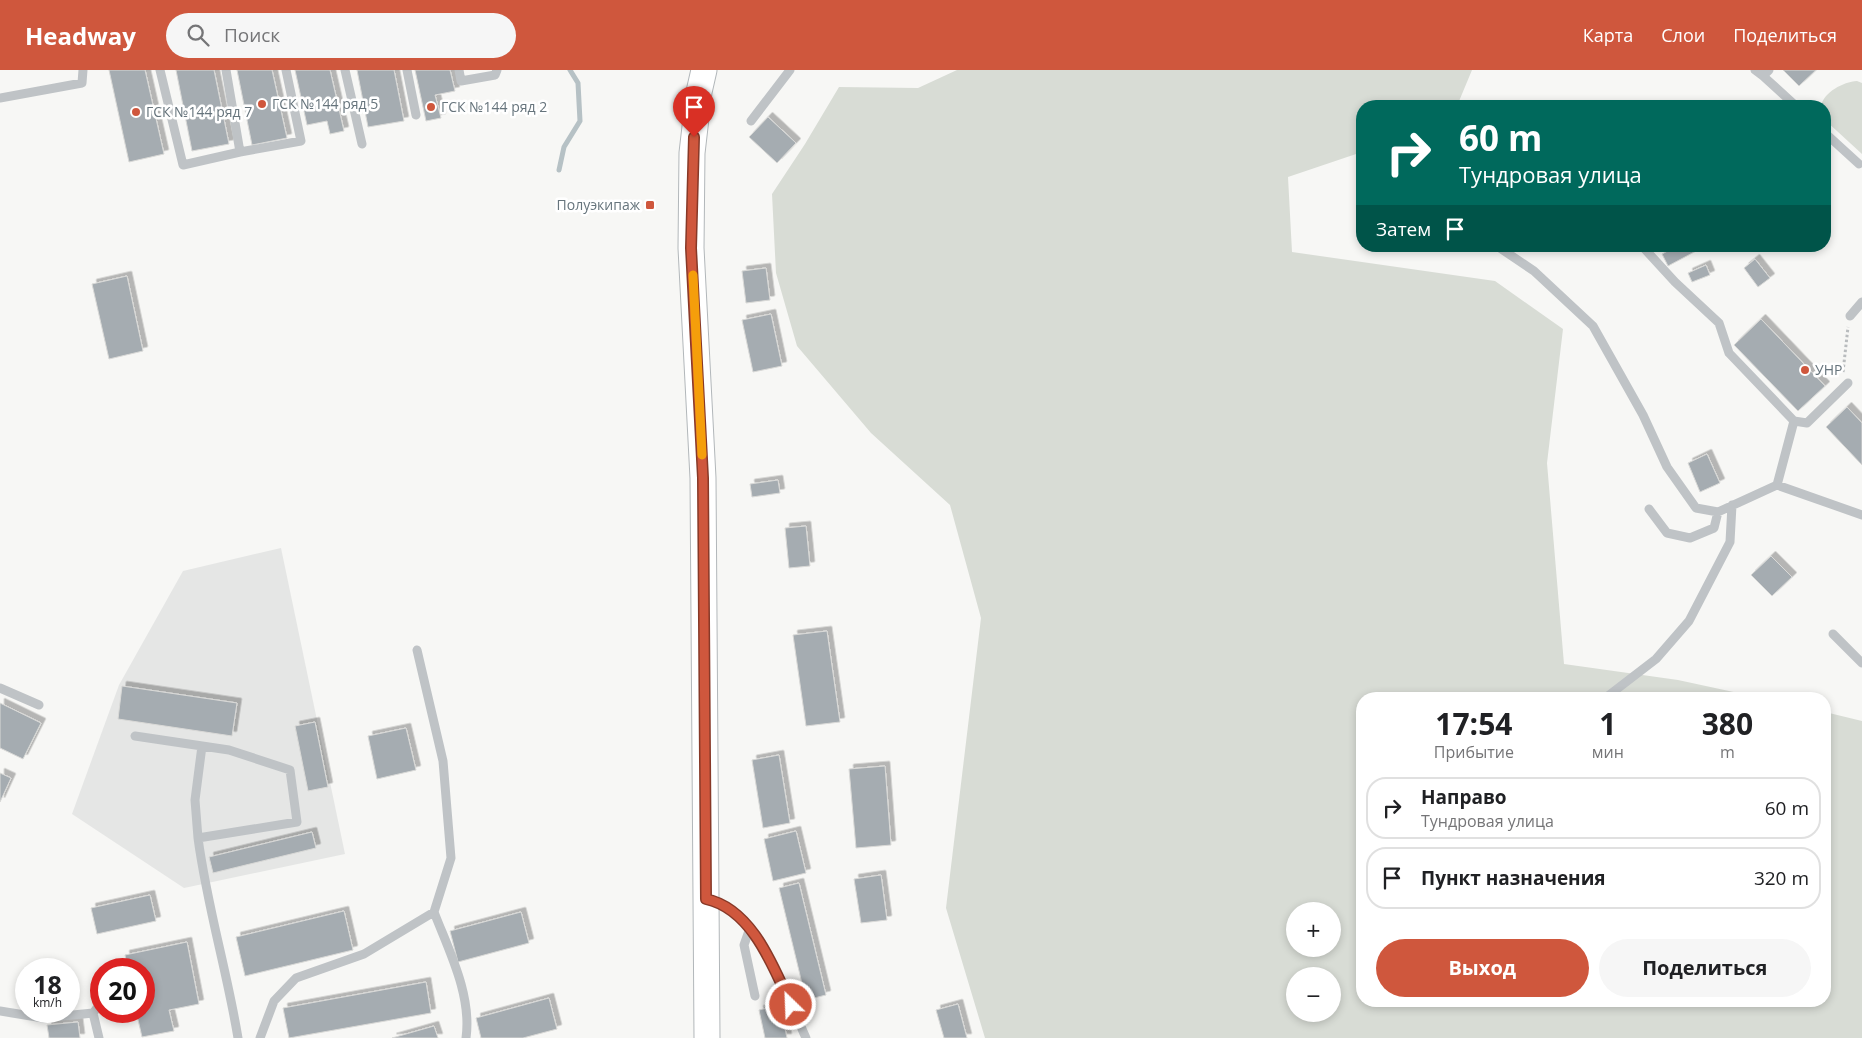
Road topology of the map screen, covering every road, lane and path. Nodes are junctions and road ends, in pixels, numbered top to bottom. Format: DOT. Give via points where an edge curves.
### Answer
graph roads {
  1 [pos="83,70"];
  2 [pos="160,70"];
  3 [pos="226,70"];
  4 [pos="286,70"];
  5 [pos="345,70"];
  6 [pos="407,70"];
  7 [pos="459,70"];
  8 [pos="497,70"];
  9 [pos="704,70"];
  10 [pos="790,70"];
  11 [pos="1755,70"];
  12 [pos="1766,73"];
  13 [pos="0,98"];
  14 [pos="1791,100"];
  15 [pos="416,115"];
  16 [pos="751,121"];
  17 [pos="1831,138"];
  18 [pos="362,144"];
  19 [pos="240,152"];
  20 [pos="1859,164"];
  21 [pos="1506,252"];
  22 [pos="1648,252"];
  23 [pos="1862,302"];
  24 [pos="1850,316"];
  25 [pos="1845,381"];
  26 [pos="1794,421"];
  27 [pos="1777,486"];
  28 [pos="1732,505"];
  29 [pos="1649,509"];
  30 [pos="1718,512"];
  31 [pos="1862,515"];
  32 [pos="1833,634"];
  33 [pos="417,650"];
  34 [pos="1862,663"];
  35 [pos="0,688"];
  36 [pos="1613,692"];
  37 [pos="39,705"];
  38 [pos="135,736"];
  39 [pos="202,746"];
  40 [pos="198,838"];
  41 [pos="706,899"];
  42 [pos="434,912"];
  43 [pos="750,928"];
  44 [pos="755,996"];
  45 [pos="0,1011"];
  46 [pos="90,1013"];
  47 [pos="95,1023"];
  48 [pos="99,1038"];
  49 [pos="238,1038"];
  50 [pos="260,1038"];
  51 [pos="466,1038"];
  52 [pos="707,1038"];
  53 [pos="806,1038"];
  1 -- 13 [label="lane" via="82,83"];
  2 -- 19 [label="lane" via="183,165"];
  3 -- 19 [label="lane"];
  4 -- 19 [label="lane" via="301,141"];
  5 -- 18 [label="lane"];
  6 -- 15 [label="lane"];
  7 -- 8 [label="lane" via="461,81 495,76"];
  9 -- 41 [label="main road" via="692,153 691,248 703,478"];
  10 -- 16 [label="lane"];
  11 -- 12 [label="lane"];
  12 -- 14 [label="lane"];
  17 -- 20 [label="lane"];
  21 -- 30 [label="lane" via="1534,271 1593,326 1643,415 1667,467 1696,508"];
  22 -- 26 [label="lane" via="1718,323 1730,353"];
  23 -- 24 [label="lane"];
  24 -- 25 [label="path"];
  25 -- 26 [label="lane" via="1807,423"];
  26 -- 27 [label="lane"];
  27 -- 28 [label="lane"];
  27 -- 31 [label="lane"];
  28 -- 30 [label="lane"];
  28 -- 36 [label="lane" via="1730,542 1689,621 1656,659"];
  29 -- 30 [label="lane" via="1667,533 1690,538 1714,528"];
  32 -- 34 [label="lane"];
  33 -- 42 [label="lane" via="443,761 451,858"];
  35 -- 37 [label="lane"];
  38 -- 39 [label="lane"];
  39 -- 40 [label="lane" via="194,800"];
  39 -- 40 [label="lane" via="229,750 290,770 297,822"];
  40 -- 49 [label="lane" via="204,885 228,976"];
  41 -- 43 [label="lane" via="720,902"];
  41 -- 52 [label="main road"];
  42 -- 50 [label="lane" via="364,954 296,978 274,1001"];
  42 -- 51 [label="lane" via="458,971 468,1021"];
  43 -- 44 [label="lane" via="744,945"];
  43 -- 53 [label="lane" via="776,972"];
  45 -- 46 [label="lane" via="43,1018"];
  47 -- 48 [label="lane"];
}
